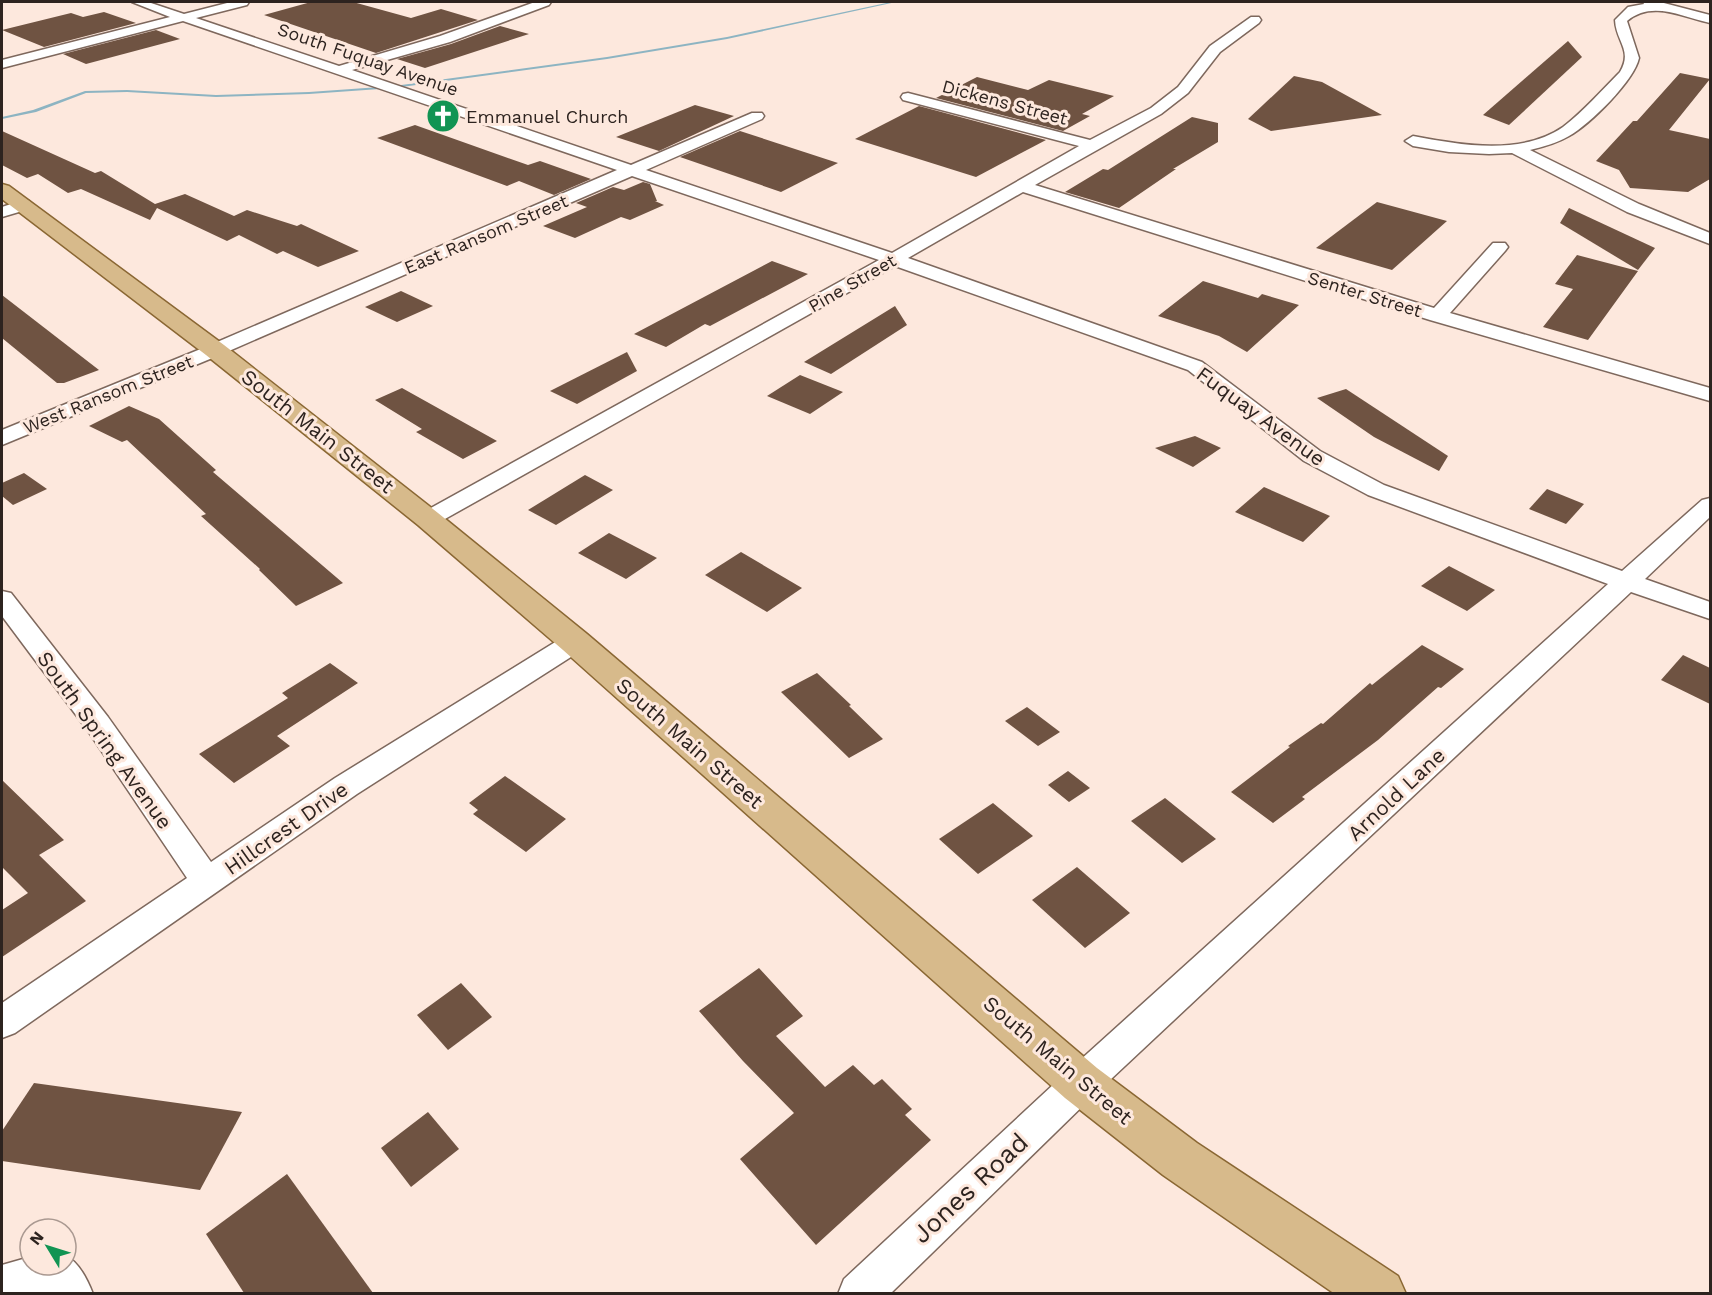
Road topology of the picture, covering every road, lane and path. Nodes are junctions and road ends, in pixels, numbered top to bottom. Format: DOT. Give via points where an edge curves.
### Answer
graph roads {
  1 [pos="138,2"];
  2 [pos="243,2"];
  3 [pos="545,2"];
  4 [pos="1654,3"];
  5 [pos="184,17"];
  6 [pos="1710,19"];
  7 [pos="1255,20"];
  8 [pos="2,64"];
  9 [pos="339,70"];
  10 [pos="908,97"];
  11 [pos="757,117"];
  12 [pos="1413,141"];
  13 [pos="1092,145"];
  14 [pos="1513,148"];
  15 [pos="634,170"];
  16 [pos="1022,186"];
  17 [pos="2,190"];
  18 [pos="12,209"];
  19 [pos="1710,223"];
  20 [pos="1692,233"];
  21 [pos="1710,239"];
  22 [pos="1499,247"];
  23 [pos="892,259"];
  24 [pos="1437,316"];
  25 [pos="215,350"];
  26 [pos="1710,395"];
  27 [pos="2,438"];
  28 [pos="1710,505"];
  29 [pos="428,519"];
  30 [pos="1627,580"];
  31 [pos="2,599"];
  32 [pos="1710,611"];
  33 [pos="574,642"];
  34 [pos="207,882"];
  35 [pos="2,1022"];
  36 [pos="1081,1083"];
  37 [pos="2,1289"];
  38 [pos="72,1293"];
  39 [pos="859,1293"];
  40 [pos="1380,1293"];
  1 -- 5 [label="street, South Fuquay Avenue"];
  2 -- 5 [label="street"];
  3 -- 9 [label="street" via="445,39"];
  4 -- 6 [label="street"];
  4 -- 14 [label="street" via="1632,10 1621,20 1621,30 1634,52 1626,74 1563,134"];
  5 -- 8 [label="street"];
  5 -- 9 [label="street, South Fuquay Avenue"];
  7 -- 13 [label="street, Pine Street" via="1215,49 1183,90 1156,111"];
  9 -- 15 [label="street, South Fuquay Avenue"];
  10 -- 13 [label="street, Dickens Street"];
  11 -- 15 [label="street, East Ransom Street"];
  12 -- 14 [label="street" via="1475,151"];
  13 -- 16 [label="street, Pine Street"];
  14 -- 20 [label="street" via="1623,204"];
  15 -- 23 [label="street, South Fuquay Avenue"];
  15 -- 25 [label="street, East Ransom Street"];
  16 -- 23 [label="street, Pine Street"];
  16 -- 24 [label="street, Senter Street"];
  17 -- 18 [label="main road, South Main Street"];
  18 -- 25 [label="main road, South Main Street"];
  19 -- 20 [label="street"];
  20 -- 21 [label="street"];
  22 -- 24 [label="street"];
  23 -- 29 [label="street, Pine Street"];
  23 -- 30 [label="street, Fuquay Avenue" via="1195,366 1312,456 1376,490"];
  24 -- 26 [label="street, Senter Street"];
  25 -- 27 [label="street, West Ransom Street"];
  25 -- 29 [label="main road, South Main Street"];
  28 -- 30 [label="street, Arnold Lane"];
  29 -- 33 [label="main road, South Main Street"];
  30 -- 32 [label="street, Fuquay Avenue"];
  30 -- 36 [label="street, Arnold Lane"];
  31 -- 34 [label="street, South Spring Avenue" via="98,724"];
  33 -- 34 [label="street, Hillcrest Drive" via="346,786"];
  33 -- 36 [label="main road, South Main Street"];
  34 -- 35 [label="street, Hillcrest Drive"];
  36 -- 39 [label="street, Jones Road"];
  36 -- 40 [label="main road, South Main Street" via="1180,1159"];
  37 -- 38 [label="street" via="16,1280 56,1273"];
}
